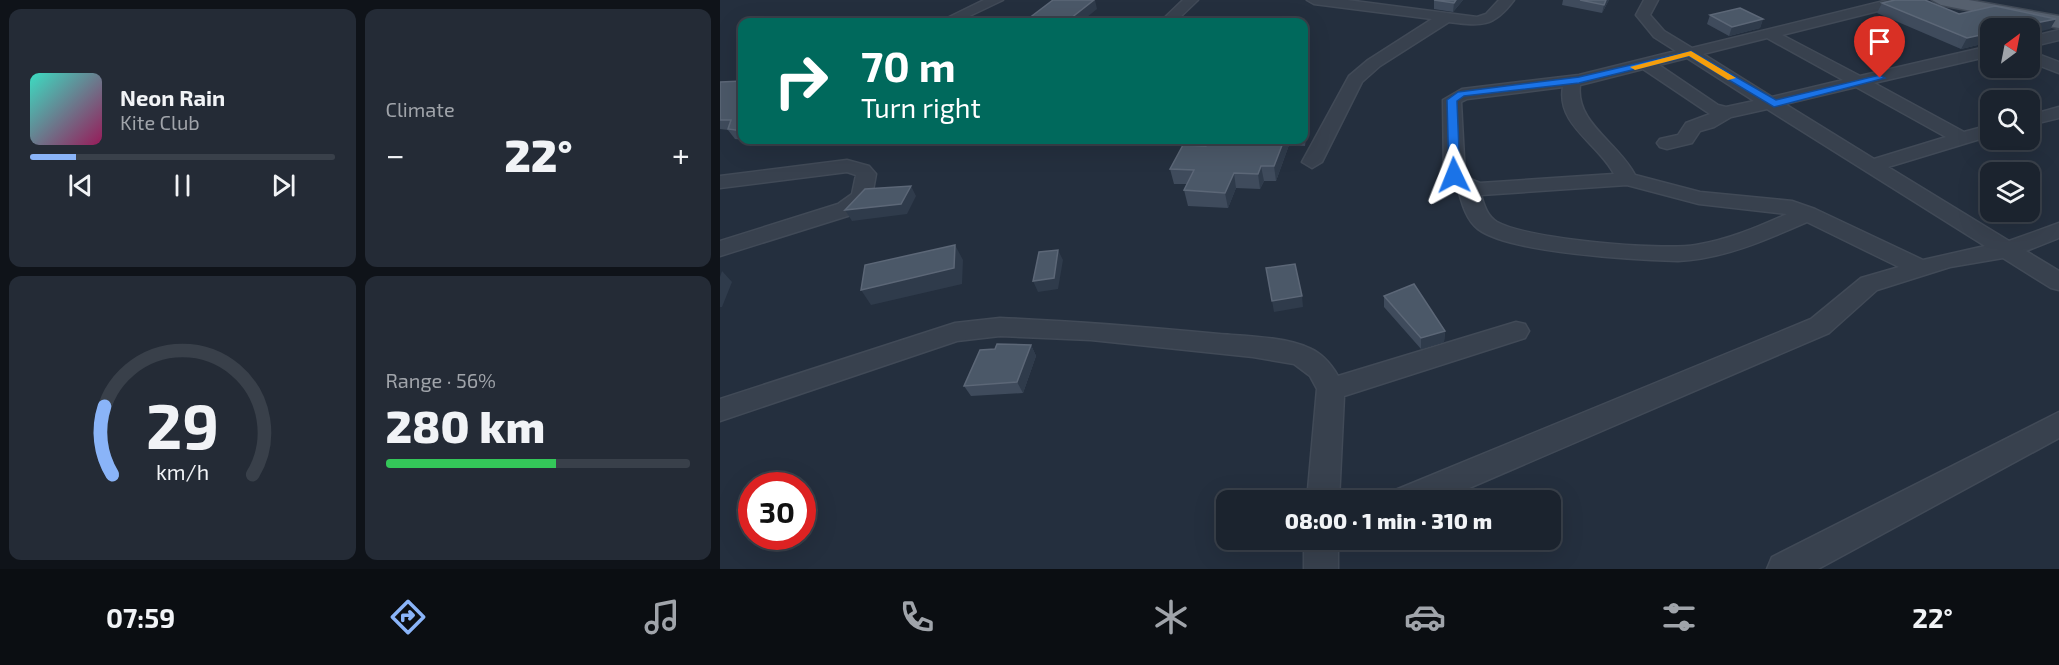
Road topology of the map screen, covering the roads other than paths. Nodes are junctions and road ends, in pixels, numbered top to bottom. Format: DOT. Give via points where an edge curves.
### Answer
graph roads {
  1 [pos="960,0"];
  2 [pos="1191,0"];
  3 [pos="1314,0"];
  4 [pos="1507,0"];
  5 [pos="1651,0"];
  6 [pos="1905,0"];
  7 [pos="1941,0"];
  8 [pos="2011,0"];
  9 [pos="993,2"];
  10 [pos="2059,9"];
  11 [pos="1446,17"];
  12 [pos="955,18"];
  13 [pos="1171,18"];
  14 [pos="2059,22"];
  15 [pos="1770,34"];
  16 [pos="2059,35"];
  17 [pos="2040,40"];
  18 [pos="1691,53"];
  19 [pos="1980,53"];
  20 [pos="2040,60"];
  21 [pos="1646,64"];
  22 [pos="2059,68"];
  23 [pos="1572,81"];
  24 [pos="1857,83"];
  25 [pos="1774,104"];
  26 [pos="2059,112"];
  27 [pos="1725,113"];
  28 [pos="2040,117"];
  29 [pos="1980,132"];
  30 [pos="1960,137"];
  31 [pos="1667,143"];
  32 [pos="1312,162"];
  33 [pos="1874,165"];
  34 [pos="1627,179"];
  35 [pos="720,182"];
  36 [pos="1468,186"];
  37 [pos="1807,214"];
  38 [pos="2059,230"];
  39 [pos="720,249"];
  40 [pos="2006,250"];
  41 [pos="1921,268"];
  42 [pos="2059,282"];
  43 [pos="1516,331"];
  44 [pos="1331,389"];
  45 [pos="720,410"];
  46 [pos="2059,424"];
  47 [pos="1324,490"];
  48 [pos="1430,490"];
  49 [pos="1321,550"];
  50 [pos="1321,569"];
  51 [pos="1784,569"];
  1 -- 9 [label="street"];
  2 -- 13 [label="street"];
  3 -- 11 [label="street"];
  4 -- 11 [label="street" via="1483,21"];
  5 -- 18 [label="street" via="1643,12 1653,29"];
  6 -- 15 [label="street"];
  7 -- 14 [label="main road"];
  8 -- 10 [label="main road"];
  9 -- 12 [label="street"];
  11 -- 32 [label="street" via="1354,80"];
  15 -- 18 [label="street"];
  15 -- 24 [label="street"];
  16 -- 17 [label="street"];
  18 -- 21 [label="street"];
  18 -- 25 [label="street"];
  19 -- 24 [label="street"];
  20 -- 22 [label="street"];
  21 -- 23 [label="street"];
  21 -- 27 [label="street" via="1712,109"];
  23 -- 34 [label="street" via="1571,110 1610,152"];
  23 -- 36 [label="street" via="1462,94 1452,100 1454,175"];
  24 -- 25 [label="street"];
  24 -- 30 [label="street"];
  25 -- 27 [label="street"];
  25 -- 33 [label="street"];
  26 -- 28 [label="street"];
  27 -- 31 [label="street" via="1693,127 1685,139"];
  29 -- 30 [label="street"];
  30 -- 33 [label="street"];
  33 -- 40 [label="street"];
  34 -- 36 [label="street" via="1490,189"];
  34 -- 37 [label="street" via="1699,198 1784,206"];
  35 -- 39 [label="street" via="847,166 866,174 862,196 846,209"];
  36 -- 37 [label="street" via="1476,213 1489,227 1523,237 1642,255 1692,253 1736,244"];
  37 -- 41 [label="street"];
  38 -- 40 [label="street"];
  40 -- 41 [label="street"];
  40 -- 42 [label="street"];
  41 -- 48 [label="street" via="1869,284 1820,326"];
  43 -- 44 [label="street"];
  44 -- 45 [label="street" via="1320,369 1301,355 1091,331 1000,327 955,332"];
  44 -- 47 [label="street"];
  46 -- 51 [label="street"];
  49 -- 50 [label="street"];
}
